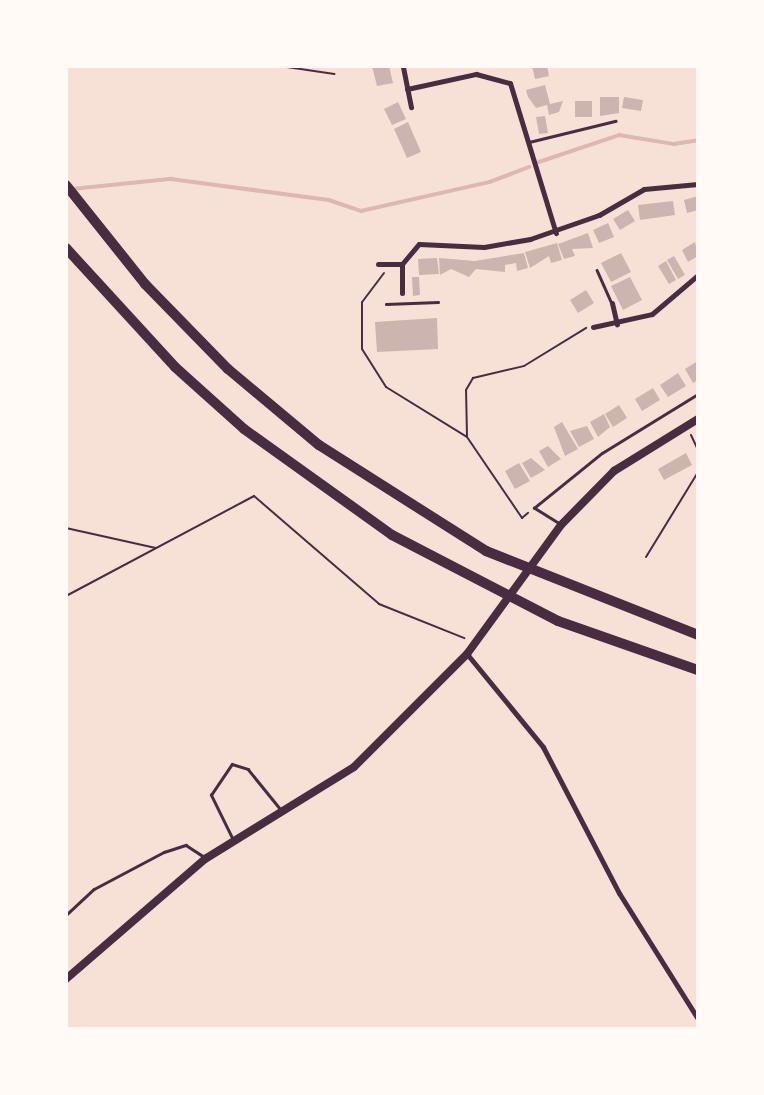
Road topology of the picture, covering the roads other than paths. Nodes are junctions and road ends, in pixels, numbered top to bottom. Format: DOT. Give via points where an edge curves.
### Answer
graph roads {
  1 [pos="403,67"];
  2 [pos="407,89"];
  3 [pos="411,107"];
  4 [pos="615,121"];
  5 [pos="529,142"];
  6 [pos="698,184"];
  7 [pos="66,185"];
  8 [pos="556,233"];
  9 [pos="66,248"];
  10 [pos="378,264"];
  11 [pos="402,264"];
  12 [pos="597,270"];
  13 [pos="698,275"];
  14 [pos="402,293"];
  15 [pos="438,302"];
  16 [pos="403,303"];
  17 [pos="611,303"];
  18 [pos="386,304"];
  19 [pos="617,324"];
  20 [pos="593,327"];
  21 [pos="698,394"];
  22 [pos="698,419"];
  23 [pos="561,525"];
  24 [pos="698,635"];
  25 [pos="467,654"];
  26 [pos="698,670"];
  27 [pos="282,811"];
  28 [pos="233,840"];
  29 [pos="205,859"];
  30 [pos="66,915"];
  31 [pos="66,979"];
  32 [pos="698,1019"];
  1 -- 2 [label="street"];
  2 -- 3 [label="street"];
  2 -- 5 [label="street" via="495,74 513,87"];
  4 -- 5 [label="lane"];
  5 -- 8 [label="street"];
  6 -- 8 [label="street" via="644,188"];
  7 -- 24 [label="highway" via="145,284 228,369 319,445 486,551"];
  8 -- 11 [label="street" via="484,247 419,244"];
  9 -- 26 [label="highway" via="175,367 225,412 392,535 558,621"];
  10 -- 11 [label="street"];
  11 -- 14 [label="street"];
  12 -- 17 [label="lane"];
  13 -- 19 [label="street" via="652,314"];
  14 -- 16 [label="lane"];
  15 -- 16 [label="lane"];
  16 -- 18 [label="lane"];
  17 -- 19 [label="street"];
  19 -- 20 [label="street"];
  21 -- 23 [label="lane" via="602,453 534,508"];
  22 -- 23 [label="main road" via="614,471"];
  23 -- 25 [label="main road"];
  25 -- 27 [label="main road" via="354,767"];
  25 -- 32 [label="street" via="543,747 619,893"];
  27 -- 28 [label="main road"];
  27 -- 28 [label="lane" via="248,769 232,764 211,795"];
  28 -- 29 [label="main road"];
  29 -- 30 [label="lane" via="186,845 164,852 94,888"];
  29 -- 31 [label="main road"];
}
